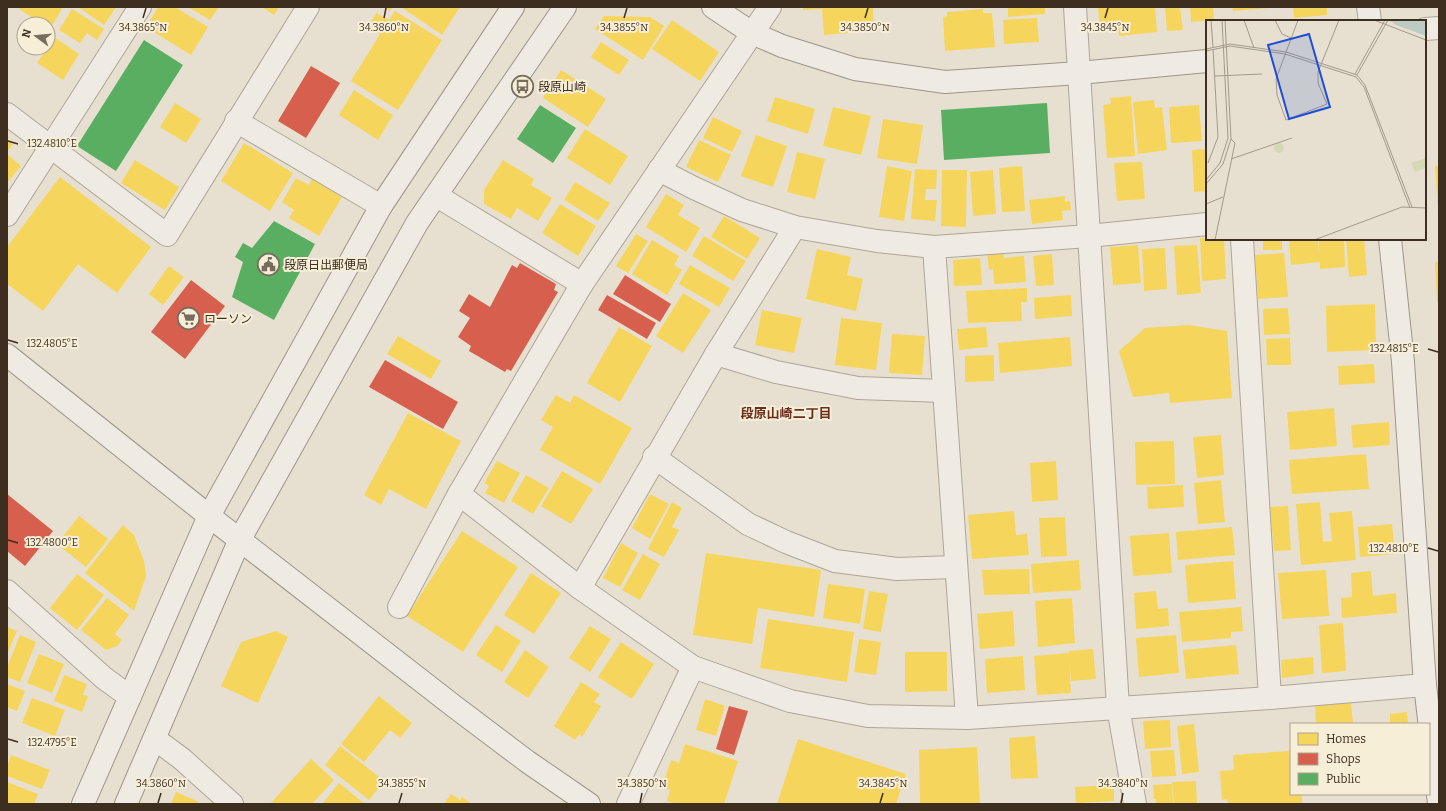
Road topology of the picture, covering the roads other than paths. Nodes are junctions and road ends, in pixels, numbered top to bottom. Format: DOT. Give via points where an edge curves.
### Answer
graph roads {
  1 [pos="140,7"];
  2 [pos="308,7"];
  3 [pos="513,7"];
  4 [pos="564,7"];
  5 [pos="713,7"];
  6 [pos="770,7"];
  7 [pos="1075,7"];
  8 [pos="1368,7"];
  9 [pos="1370,20"];
  10 [pos="1439,28"];
  11 [pos="1426,29"];
  12 [pos="752,33"];
  13 [pos="1206,61"];
  14 [pos="1079,73"];
  15 [pos="7,114"];
  16 [pos="236,121"];
  17 [pos="52,148"];
  18 [pos="659,170"];
  19 [pos="437,196"];
  20 [pos="381,206"];
  21 [pos="7,215"];
  22 [pos="1206,224"];
  23 [pos="795,227"];
  24 [pos="1089,236"];
  25 [pos="1242,240"];
  26 [pos="1390,240"];
  27 [pos="934,247"];
  28 [pos="582,284"];
  29 [pos="716,354"];
  30 [pos="7,355"];
  31 [pos="944,391"];
  32 [pos="654,457"];
  33 [pos="459,494"];
  34 [pos="208,516"];
  35 [pos="240,539"];
  36 [pos="955,568"];
  37 [pos="580,588"];
  38 [pos="7,591"];
  39 [pos="399,607"];
  40 [pos="693,667"];
  41 [pos="1425,685"];
  42 [pos="130,697"];
  43 [pos="1270,698"];
  44 [pos="1118,708"];
  45 [pos="967,718"];
  46 [pos="1429,723"];
  47 [pos="1430,728"];
  48 [pos="155,740"];
  49 [pos="84,804"];
  50 [pos="126,804"];
  51 [pos="232,804"];
  52 [pos="589,804"];
  53 [pos="628,804"];
  54 [pos="1135,804"];
  55 [pos="1439,804"];
  1 -- 17 [label="street"];
  2 -- 16 [label="street"];
  3 -- 20 [label="street"];
  4 -- 19 [label="street"];
  5 -- 12 [label="street"];
  6 -- 12 [label="street"];
  7 -- 14 [label="street"];
  8 -- 9 [label="street"];
  10 -- 11 [label="street"];
  12 -- 14 [label="street" via="782,46 855,69 944,82"];
  12 -- 18 [label="street"];
  13 -- 14 [label="street"];
  14 -- 24 [label="street"];
  15 -- 17 [label="street"];
  16 -- 17 [label="street" via="167,235"];
  16 -- 20 [label="street"];
  17 -- 21 [label="street"];
  18 -- 23 [label="street" via="742,210"];
  18 -- 28 [label="street"];
  19 -- 28 [label="street"];
  19 -- 35 [label="street" via="417,222"];
  20 -- 34 [label="street"];
  22 -- 24 [label="street"];
  23 -- 27 [label="street" via="877,241"];
  23 -- 29 [label="street"];
  24 -- 27 [label="street"];
  24 -- 44 [label="street"];
  25 -- 43 [label="street"];
  26 -- 41 [label="street" via="1403,362"];
  27 -- 31 [label="street"];
  28 -- 33 [label="street"];
  29 -- 31 [label="street" via="776,372 858,388"];
  29 -- 32 [label="street"];
  30 -- 34 [label="street"];
  31 -- 36 [label="street"];
  32 -- 36 [label="street" via="748,524 835,561 897,569"];
  32 -- 37 [label="street"];
  33 -- 37 [label="street"];
  33 -- 39 [label="street"];
  34 -- 35 [label="street"];
  34 -- 42 [label="street"];
  35 -- 48 [label="street"];
  35 -- 52 [label="street" via="455,707"];
  36 -- 45 [label="street"];
  37 -- 40 [label="street"];
  38 -- 42 [label="street" via="104,678"];
  40 -- 45 [label="street" via="790,701 868,716"];
  40 -- 53 [label="street"];
  41 -- 43 [label="street"];
  41 -- 46 [label="street"];
  42 -- 49 [label="street"];
  43 -- 44 [label="street"];
  44 -- 45 [label="street"];
  44 -- 54 [label="street"];
  47 -- 55 [label="street"];
  48 -- 50 [label="street"];
  48 -- 51 [label="street" via="182,759"];
}
